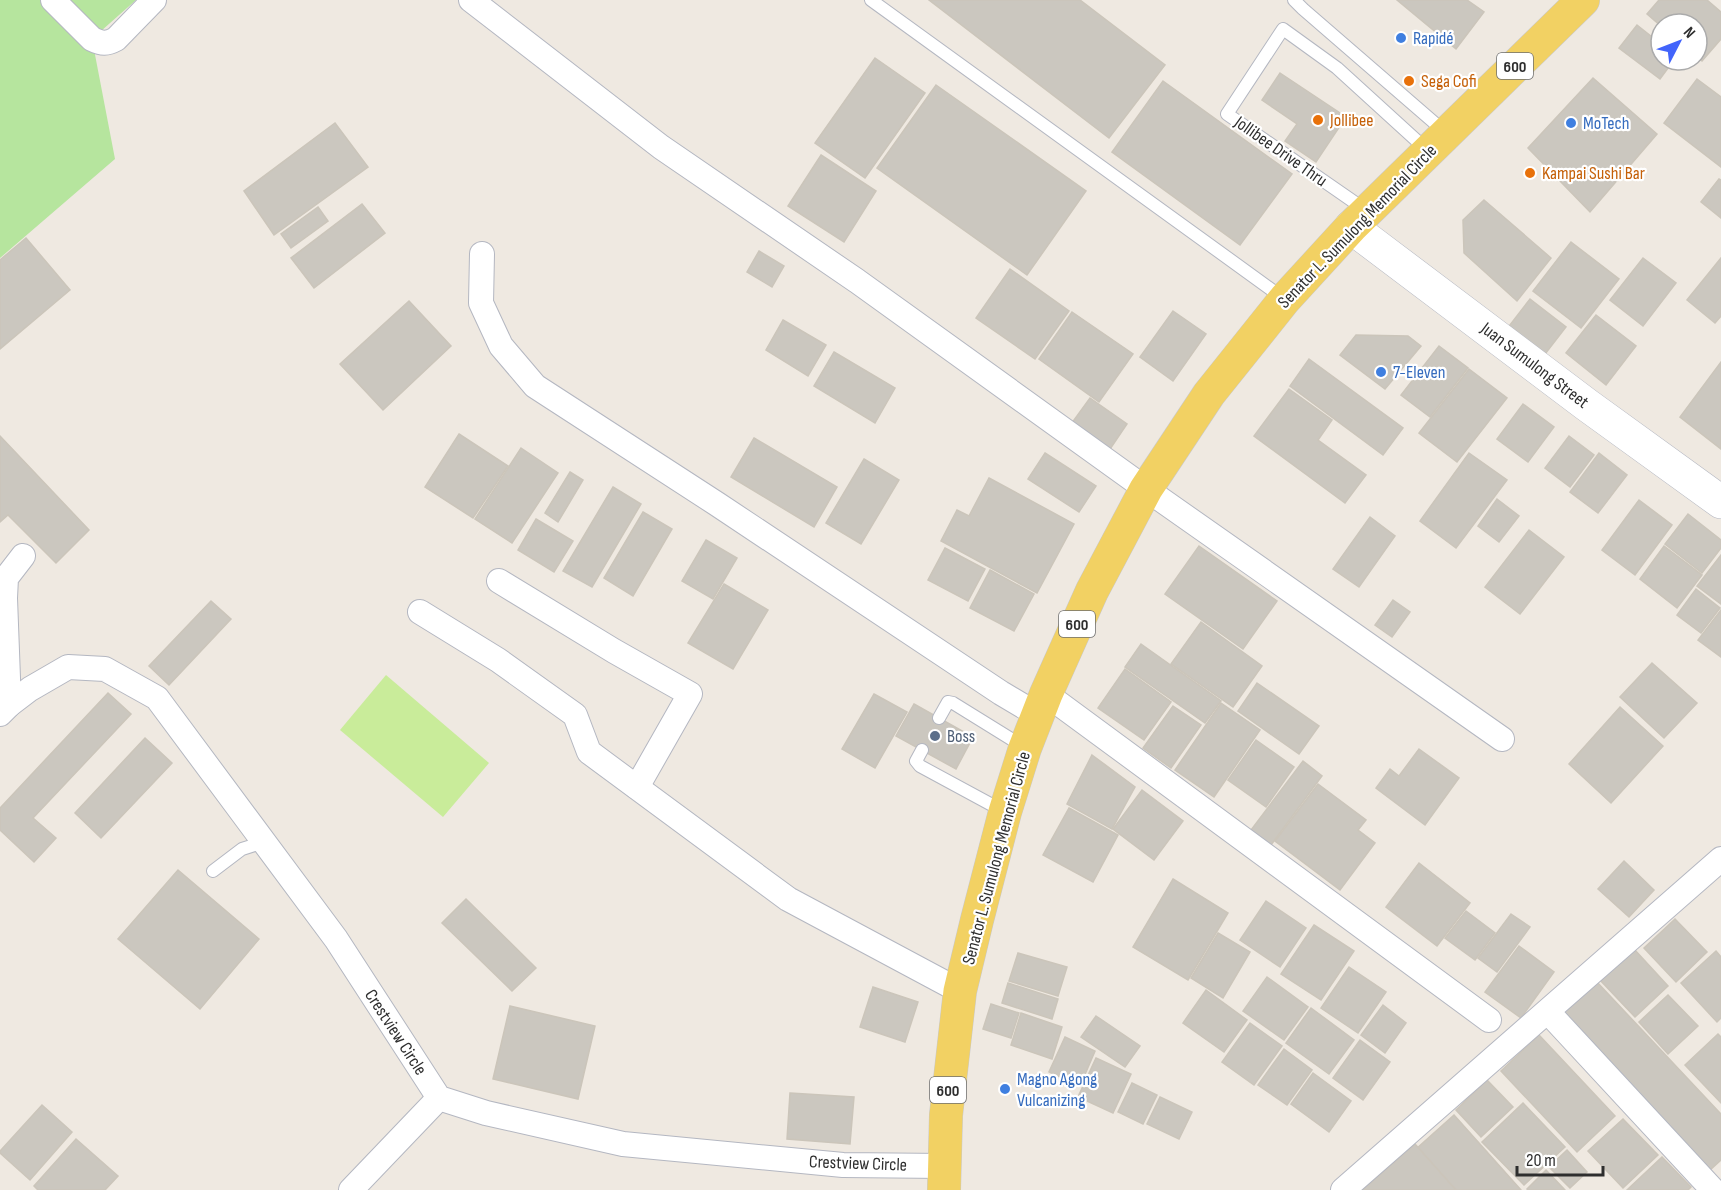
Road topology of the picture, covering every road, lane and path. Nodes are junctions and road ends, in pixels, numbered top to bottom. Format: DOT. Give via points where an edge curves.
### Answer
graph roads {
  1 [pos="53,0"];
  2 [pos="154,0"];
  3 [pos="471,0"];
  4 [pos="871,0"];
  5 [pos="1294,0"];
  6 [pos="1583,0"];
  7 [pos="1437,142"];
  8 [pos="1359,219"];
  9 [pos="482,254"];
  10 [pos="1285,299"];
  11 [pos="1146,489"];
  12 [pos="1721,502"];
  13 [pos="23,556"];
  14 [pos="499,581"];
  15 [pos="420,612"];
  16 [pos="1042,705"];
  17 [pos="4,709"];
  18 [pos="939,718"];
  19 [pos="1502,739"];
  20 [pos="1025,748"];
  21 [pos="922,750"];
  22 [pos="637,787"];
  23 [pos="1005,812"];
  24 [pos="264,842"];
  25 [pos="1721,860"];
  26 [pos="213,871"];
  27 [pos="960,991"];
  28 [pos="1548,1012"];
  29 [pos="1489,1020"];
  30 [pos="439,1098"];
  31 [pos="944,1178"];
  32 [pos="351,1190"];
  33 [pos="1343,1190"];
  34 [pos="1713,1190"];
  1 -- 2 [label="street" via="100,43 116,39"];
  3 -- 11 [label="street" via="661,147"];
  4 -- 10 [label="lane"];
  5 -- 7 [label="lane"];
  6 -- 7 [label="main road, Senator L. Sumulong Memorial Circle / 600"];
  7 -- 8 [label="main road, Senator L. Sumulong Memorial Circle / 600"];
  7 -- 8 [label="lane, Jollibee Drive Thru" via="1283,29 1227,114"];
  8 -- 10 [label="main road, Senator L. Sumulong Memorial Circle / 600"];
  8 -- 12 [label="street, Juan Sumulong Street" via="1587,405"];
  9 -- 16 [label="street" via="481,303 501,346 535,386 1001,693"];
  10 -- 11 [label="main road, Senator L. Sumulong Memorial Circle / 600" via="1209,394"];
  11 -- 16 [label="main road, Senator L. Sumulong Memorial Circle / 600" via="1092,591"];
  11 -- 19 [label="street"];
  13 -- 17 [label="street" via="6,578"];
  14 -- 22 [label="street" via="690,694"];
  15 -- 22 [label="street" via="498,660 575,715 589,752"];
  16 -- 20 [label="main road, Senator L. Sumulong Memorial Circle / 600"];
  16 -- 29 [label="street"];
  17 -- 24 [label="street, Crestview Circle" via="68,667 105,669 157,698"];
  18 -- 20 [label="lane" via="948,702 953,703"];
  20 -- 23 [label="main road, Senator L. Sumulong Memorial Circle / 600"];
  21 -- 23 [label="lane" via="916,762 920,766"];
  22 -- 27 [label="street" via="788,899"];
  23 -- 27 [label="main road, Senator L. Sumulong Memorial Circle / 600"];
  24 -- 26 [label="lane" via="242,849"];
  24 -- 30 [label="street, Crestview Circle" via="336,939"];
  25 -- 28 [label="street"];
  27 -- 31 [label="main road, Senator L. Sumulong Memorial Circle / 600" via="946,1115"];
  28 -- 33 [label="street"];
  28 -- 34 [label="street"];
  30 -- 31 [label="street, Crestview Circle" via="486,1113 623,1144"];
  30 -- 32 [label="street"];
}
